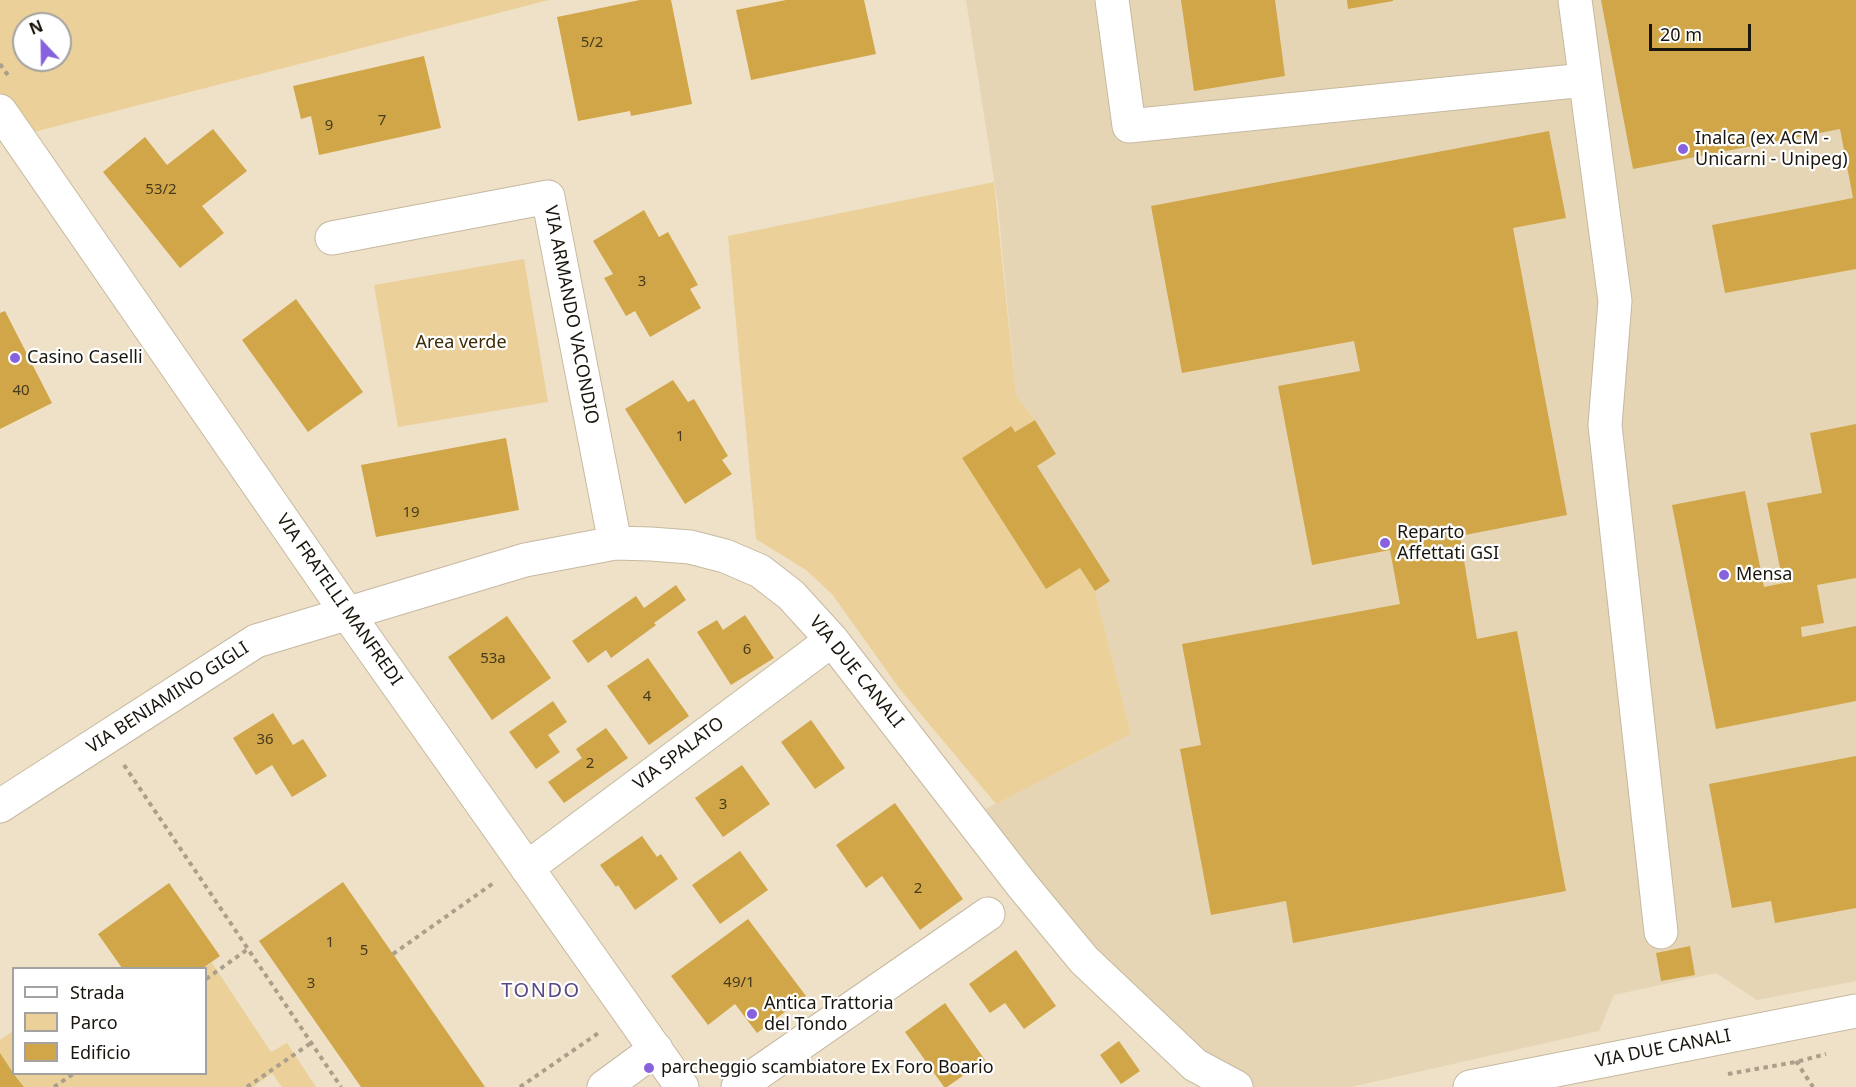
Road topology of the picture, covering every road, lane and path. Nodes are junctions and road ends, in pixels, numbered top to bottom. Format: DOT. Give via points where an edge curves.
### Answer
graph roads {
  1 [pos="1112,0"];
  2 [pos="1575,0"];
  3 [pos="1585,81"];
  4 [pos="6,131"];
  5 [pos="332,238"];
  6 [pos="615,543"];
  7 [pos="347,613"];
  8 [pos="832,640"];
  9 [pos="105,737"];
  10 [pos="0,806"];
  11 [pos="527,868"];
  12 [pos="495,882"];
  13 [pos="988,914"];
  14 [pos="1661,932"];
  15 [pos="248,949"];
  16 [pos="393,954"];
  17 [pos="207,978"];
  18 [pos="1856,1011"];
  19 [pos="600,1032"];
  20 [pos="311,1043"];
  21 [pos="656,1049"];
  22 [pos="72,1075"];
  23 [pos="1808,1079"];
  24 [pos="54,1087"];
  25 [pos="248,1087"];
  26 [pos="341,1087"];
  27 [pos="520,1087"];
  28 [pos="604,1087"];
  29 [pos="682,1087"];
  30 [pos="738,1087"];
  31 [pos="1236,1087"];
  32 [pos="1470,1087"];
  33 [pos="1813,1087"];
  1 -- 3 [label="street" via="1129,126"];
  2 -- 3 [label="street"];
  3 -- 14 [label="street" via="1616,301 1605,425"];
  4 -- 7 [label="street, VIA FRATELLI MANFREDI"];
  5 -- 6 [label="street, VIA ARMANDO VACONDIO" via="548,197"];
  6 -- 7 [label="street, VIA DUE CANALI" via="525,560"];
  6 -- 8 [label="street, VIA DUE CANALI" via="690,547 760,571 791,595"];
  7 -- 9 [label="street, VIA BENIAMINO GIGLI" via="256,641"];
  7 -- 11 [label="street, VIA FRATELLI MANFREDI"];
  8 -- 11 [label="street, VIA SPALATO"];
  8 -- 31 [label="street, VIA DUE CANALI" via="1084,960 1196,1065"];
  9 -- 10 [label="street, VIA BENIAMINO GIGLI"];
  9 -- 15 [label="path"];
  11 -- 21 [label="street, VIA FRATELLI MANFREDI"];
  12 -- 16 [label="path"];
  13 -- 30 [label="street"];
  15 -- 17 [label="path"];
  15 -- 20 [label="path"];
  18 -- 32 [label="street, VIA DUE CANALI"];
  19 -- 27 [label="path"];
  20 -- 25 [label="path"];
  20 -- 26 [label="path"];
  21 -- 28 [label="street"];
  21 -- 29 [label="street, VIA FRATELLI MANFREDI"];
  22 -- 24 [label="path"];
  23 -- 33 [label="path"];
}
